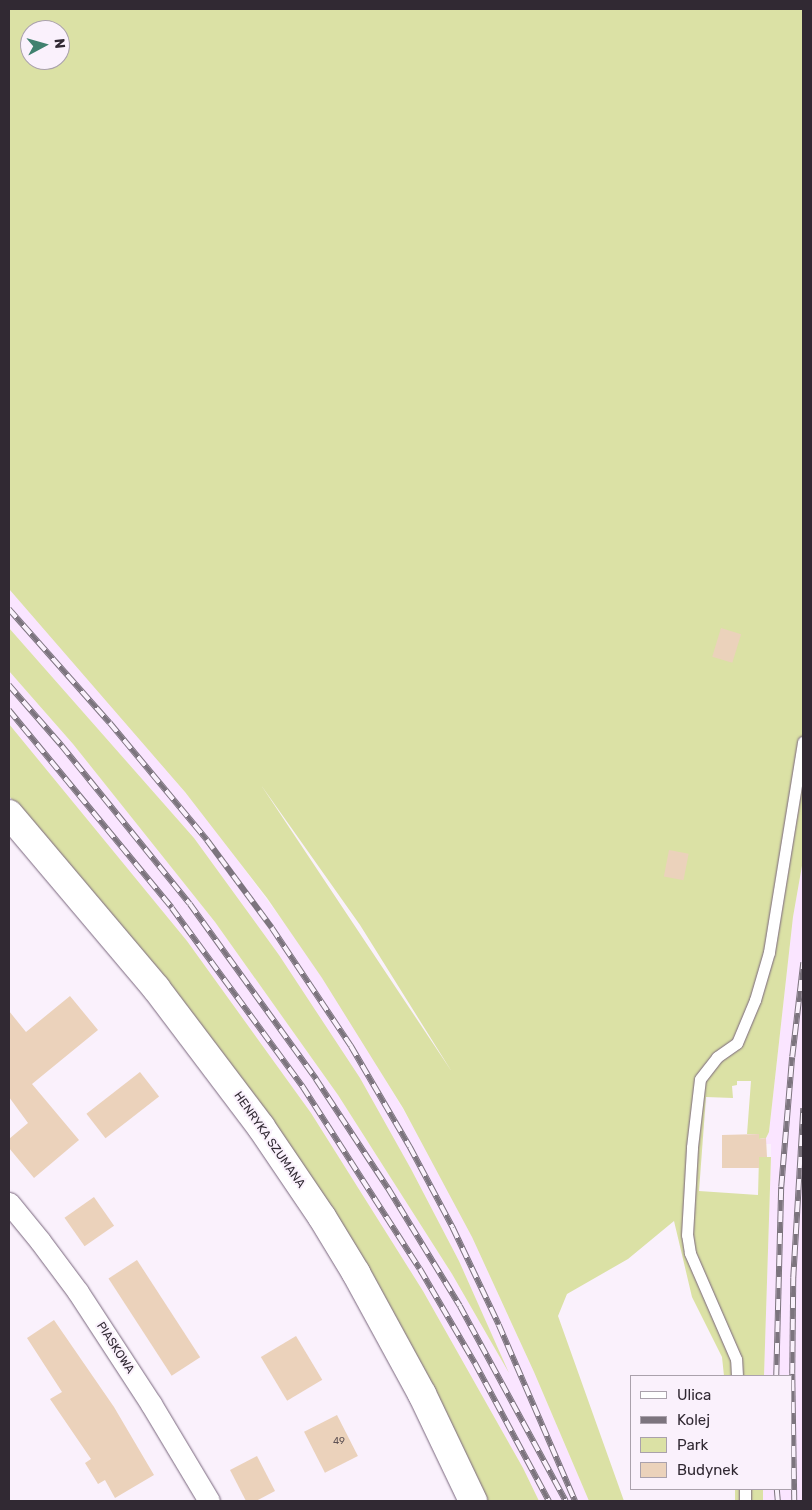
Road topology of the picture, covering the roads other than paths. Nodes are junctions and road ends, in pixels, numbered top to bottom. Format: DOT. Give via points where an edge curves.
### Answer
graph roads {
  1 [pos="803,742"];
  2 [pos="9,814"];
  3 [pos="9,1203"];
  4 [pos="737,1375"];
  5 [pos="209,1501"];
  6 [pos="474,1501"];
  1 -- 4 [label="lane" via="769,952 755,1000 737,1043 717,1057 700,1079 692,1147 687,1235 690,1253 736,1359"];
  2 -- 6 [label="street, HENRYKA SZUMANA" via="156,988 272,1143 322,1216 381,1317"];
  3 -- 5 [label="street, PIASKOWA" via="78,1292"];
}
